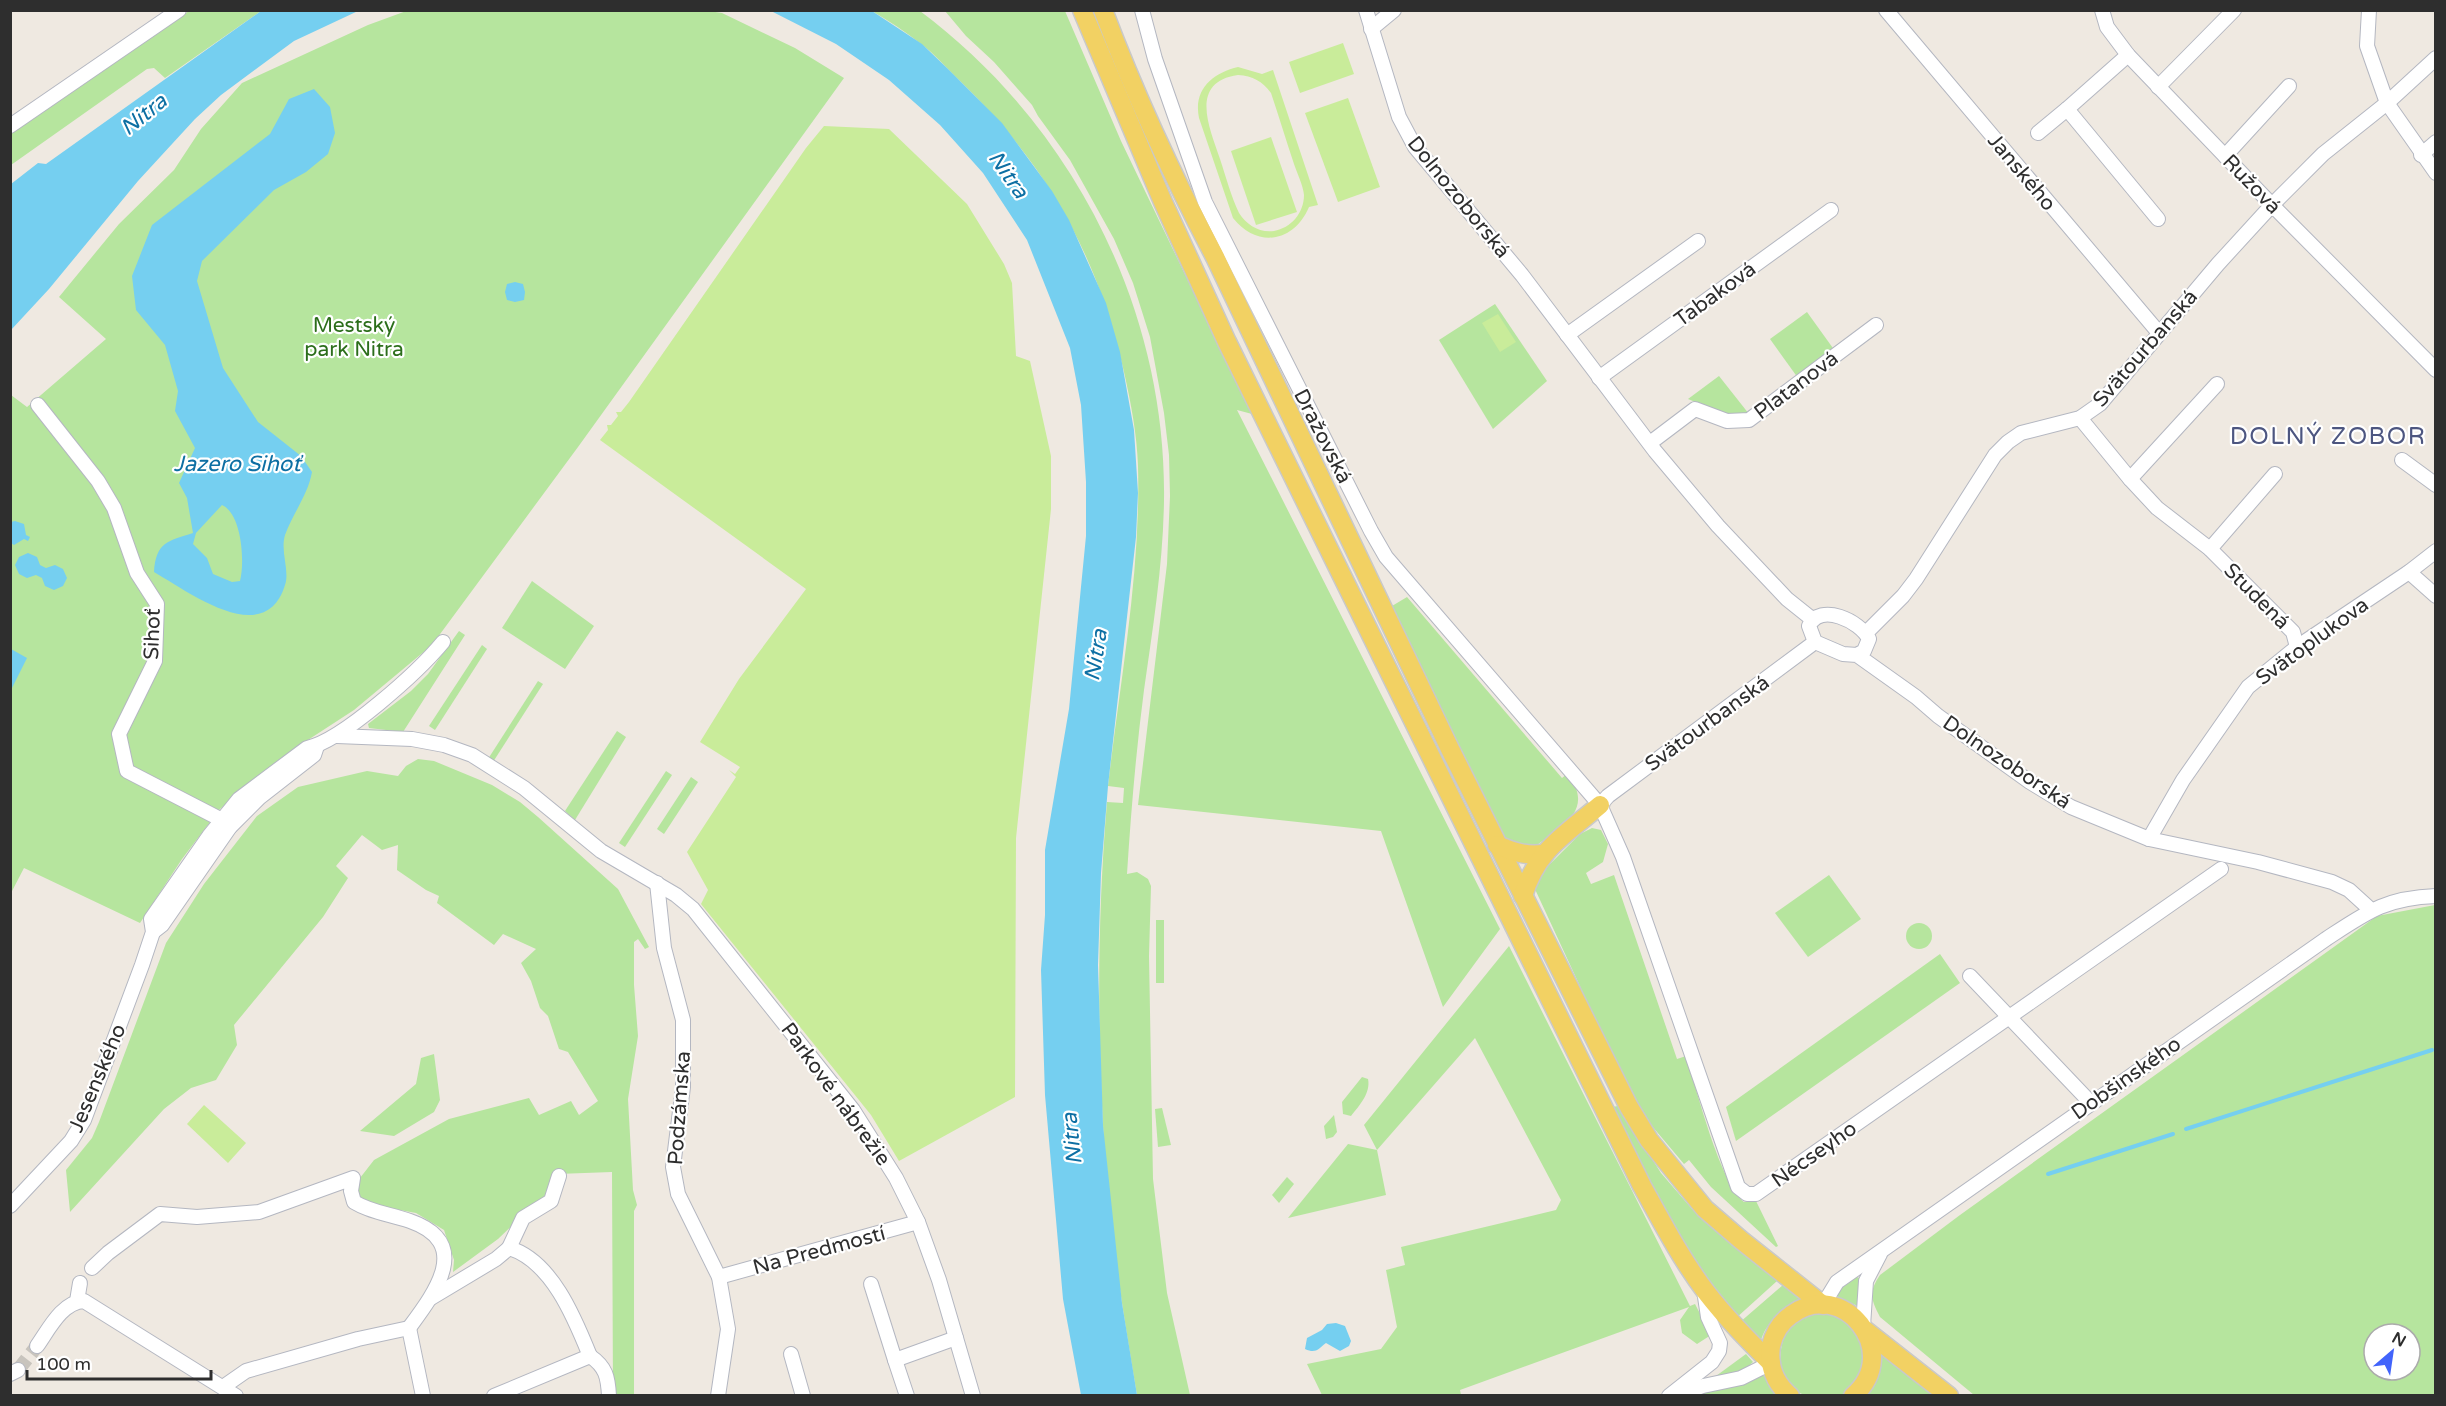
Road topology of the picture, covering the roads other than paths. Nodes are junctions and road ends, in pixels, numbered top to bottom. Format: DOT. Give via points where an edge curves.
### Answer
graph roads {
  1 [pos="179,10"];
  2 [pos="1082,10"];
  3 [pos="1103,10"];
  4 [pos="1142,10"];
  5 [pos="1366,10"];
  6 [pos="1394,10"];
  7 [pos="1886,10"];
  8 [pos="2102,10"];
  9 [pos="2234,10"];
  10 [pos="2369,10"];
  11 [pos="1371,30"];
  12 [pos="2128,55"];
  13 [pos="2436,58"];
  14 [pos="2289,86"];
  15 [pos="2158,87"];
  16 [pos="2387,103"];
  17 [pos="2067,109"];
  18 [pos="10,126"];
  19 [pos="2038,133"];
  20 [pos="2436,142"];
  21 [pos="2421,155"];
  22 [pos="2225,156"];
  23 [pos="2436,173"];
  24 [pos="2272,205"];
  25 [pos="1831,210"];
  26 [pos="2158,219"];
  27 [pos="1698,241"];
  28 [pos="1876,325"];
  29 [pos="2159,333"];
  30 [pos="1567,335"];
  31 [pos="2436,369"];
  32 [pos="1599,378"];
  33 [pos="2217,384"];
  34 [pos="38,405"];
  35 [pos="2080,418"];
  36 [pos="1650,443"];
  37 [pos="2402,460"];
  38 [pos="2275,474"];
  39 [pos="2130,479"];
  40 [pos="2436,485"];
  41 [pos="2210,549"];
  42 [pos="2436,551"];
  43 [pos="2409,572"];
  44 [pos="2436,596"];
  45 [pos="1812,619"];
  46 [pos="1866,633"];
  47 [pos="442,642"];
  48 [pos="1815,642"];
  49 [pos="2296,647"];
  50 [pos="1857,654"];
  51 [pos="337,736"];
  52 [pos="1600,805"];
  53 [pos="226,823"];
  54 [pos="2149,839"];
  55 [pos="1497,845"];
  56 [pos="1543,854"];
  57 [pos="2221,869"];
  58 [pos="657,884"];
  59 [pos="1523,896"];
  60 [pos="2436,896"];
  61 [pos="2371,910"];
  62 [pos="1970,976"];
  63 [pos="2009,1017"];
  64 [pos="2090,1102"];
  65 [pos="559,1176"];
  66 [pos="10,1206"];
  67 [pos="918,1222"];
  68 [pos="509,1248"];
  69 [pos="1883,1249"];
  70 [pos="92,1268"];
  71 [pos="719,1277"];
  72 [pos="80,1283"];
  73 [pos="871,1284"];
  74 [pos="1704,1290"];
  75 [pos="431,1298"];
  76 [pos="77,1301"];
  77 [pos="1823,1305"];
  78 [pos="409,1328"];
  79 [pos="1864,1328"];
  80 [pos="956,1338"];
  81 [pos="37,1346"];
  82 [pos="791,1354"];
  83 [pos="590,1356"];
  84 [pos="895,1360"];
  85 [pos="1771,1364"];
  86 [pos="223,1386"];
  87 [pos="236,1395"];
  88 [pos="423,1395"];
  89 [pos="494,1395"];
  90 [pos="609,1395"];
  91 [pos="718,1395"];
  92 [pos="803,1395"];
  93 [pos="907,1395"];
  94 [pos="973,1395"];
  95 [pos="1669,1395"];
  96 [pos="1675,1395"];
  97 [pos="1790,1395"];
  98 [pos="1853,1395"];
  99 [pos="1949,1395"];
  1 -- 18 [label="street"];
  2 -- 74 [label="main road" via="1227,342 1642,1186"];
  3 -- 55 [label="main road" via="1180,190"];
  4 -- 52 [label="street, Dražovská" via="1205,202 1371,531 1386,557"];
  5 -- 11 [label="street, Dolnozoborská"];
  6 -- 11 [label="street"];
  7 -- 29 [label="street, Janského"];
  8 -- 12 [label="street, Ružová" via="2107,27"];
  9 -- 15 [label="street"];
  10 -- 16 [label="street" via="2367,46"];
  11 -- 30 [label="street, Dolnozoborská" via="1399,117 1415,147"];
  12 -- 15 [label="street, Ružová"];
  12 -- 17 [label="street"];
  13 -- 16 [label="street, Svätourbanská"];
  14 -- 22 [label="street"];
  15 -- 22 [label="street, Ružová"];
  16 -- 21 [label="street"];
  16 -- 24 [label="street, Svätourbanská" via="2323,154"];
  17 -- 19 [label="street"];
  17 -- 26 [label="street"];
  20 -- 21 [label="street"];
  21 -- 23 [label="street"];
  22 -- 24 [label="street, Ružová"];
  24 -- 29 [label="street, Svätourbanská"];
  24 -- 31 [label="street, Ružová"];
  25 -- 32 [label="street, Tabaková"];
  27 -- 30 [label="street"];
  28 -- 36 [label="street, Platanová" via="1749,420 1727,421 1695,409"];
  29 -- 35 [label="street, Svätourbanská" via="2116,387"];
  30 -- 32 [label="street, Dolnozoborská"];
  32 -- 36 [label="street, Dolnozoborská"];
  33 -- 39 [label="street"];
  34 -- 53 [label="street, Sihoť" via="98,481 114,508 137,573 157,604 155,661 118,734 127,771"];
  35 -- 39 [label="street, Studená"];
  35 -- 46 [label="street, Svätourbanská" via="2021,433 1995,455 1916,579"];
  36 -- 45 [label="street, Dolnozoborská" via="1718,526 1787,599"];
  37 -- 40 [label="street"];
  38 -- 41 [label="street, Studená"];
  39 -- 41 [label="street, Studená" via="2157,508"];
  41 -- 49 [label="street, Studená" via="2293,632"];
  42 -- 43 [label="street, Svätoplukova"];
  43 -- 44 [label="street"];
  43 -- 49 [label="street, Svätoplukova"];
  45 -- 46 [label="street" via="1830,615"];
  45 -- 48 [label="street" via="1809,626"];
  46 -- 50 [label="street" via="1868,646"];
  47 -- 51 [label="street, Jesenského" via="398,686"];
  48 -- 50 [label="street, Dolnozoborská" via="1844,654"];
  48 -- 52 [label="street, Svätourbanská"];
  49 -- 54 [label="street, Svätoplukova" via="2248,687 2183,780"];
  50 -- 54 [label="street, Dolnozoborská" via="2030,782 2071,807"];
  51 -- 53 [label="street, Jesenského" via="308,748 239,799"];
  51 -- 58 [label="street" via="412,739 472,755 524,788 601,851"];
  52 -- 56 [label="main road"];
  52 -- 63 [label="street, Nécseyho" via="1623,857 1738,1187 1747,1194 1756,1194"];
  53 -- 66 [label="street, Jesenského" via="162,925 153,932 84,1119 71,1142"];
  54 -- 61 [label="street, Dolnozoborská" via="2258,861 2332,882 2349,890"];
  55 -- 56 [label="main road" via="1530,856"];
  55 -- 59 [label="main road"];
  56 -- 59 [label="main road" via="1528,878"];
  57 -- 63 [label="street, Nécseyho"];
  58 -- 67 [label="street, Parkové nábrežie" via="686,902 853,1110 891,1169"];
  58 -- 71 [label="street, Podzámska" via="664,948 683,1020 683,1087 673,1167 678,1194"];
  59 -- 77 [label="main road" via="1612,1078 1648,1140 1705,1209"];
  60 -- 61 [label="street, Dobšinského" via="2405,897"];
  61 -- 64 [label="street, Dobšinského"];
  62 -- 63 [label="street"];
  63 -- 64 [label="street"];
  64 -- 69 [label="street, Dobšinského"];
  65 -- 68 [label="street" via="551,1201 523,1218"];
  67 -- 71 [label="street, Na Predmostí"];
  67 -- 80 [label="street, Parkové nábrežie"];
  68 -- 75 [label="street"];
  68 -- 83 [label="street" via="535,1265 557,1288 569,1305"];
  69 -- 77 [label="street, Dobšinského" via="1837,1282"];
  69 -- 79 [label="street, Dobšinského" via="1866,1281"];
  70 -- 75 [label="street" via="160,1214 197,1217 259,1212 353,1178 354,1202 368,1211 429,1230 442,1246 443,1273"];
  71 -- 91 [label="street, Podzámska" via="728,1329"];
  72 -- 76 [label="street"];
  73 -- 84 [label="street"];
  74 -- 85 [label="main road"];
  74 -- 95 [label="street" via="1708,1317 1720,1343 1719,1352 1712,1362"];
  75 -- 78 [label="street"];
  76 -- 81 [label="street" via="65,1309"];
  76 -- 86 [label="street" via="91,1303"];
  77 -- 79 [label="main road" via="1845,1311"];
  77 -- 85 [label="main road" via="1800,1309 1785,1320 1773,1340"];
  78 -- 86 [label="street" via="246,1371"];
  78 -- 88 [label="street"];
  79 -- 98 [label="main road" via="1872,1350 1871,1367 1865,1383"];
  79 -- 99 [label="main road"];
  80 -- 84 [label="street"];
  80 -- 94 [label="street, Parkové nábrežie"];
  82 -- 92 [label="street"];
  83 -- 89 [label="street"];
  83 -- 90 [label="street" via="602,1364"];
  84 -- 93 [label="street"];
  85 -- 96 [label="street" via="1741,1378"];
  85 -- 97 [label="main road" via="1777,1381"];
  86 -- 87 [label="street"];
}
